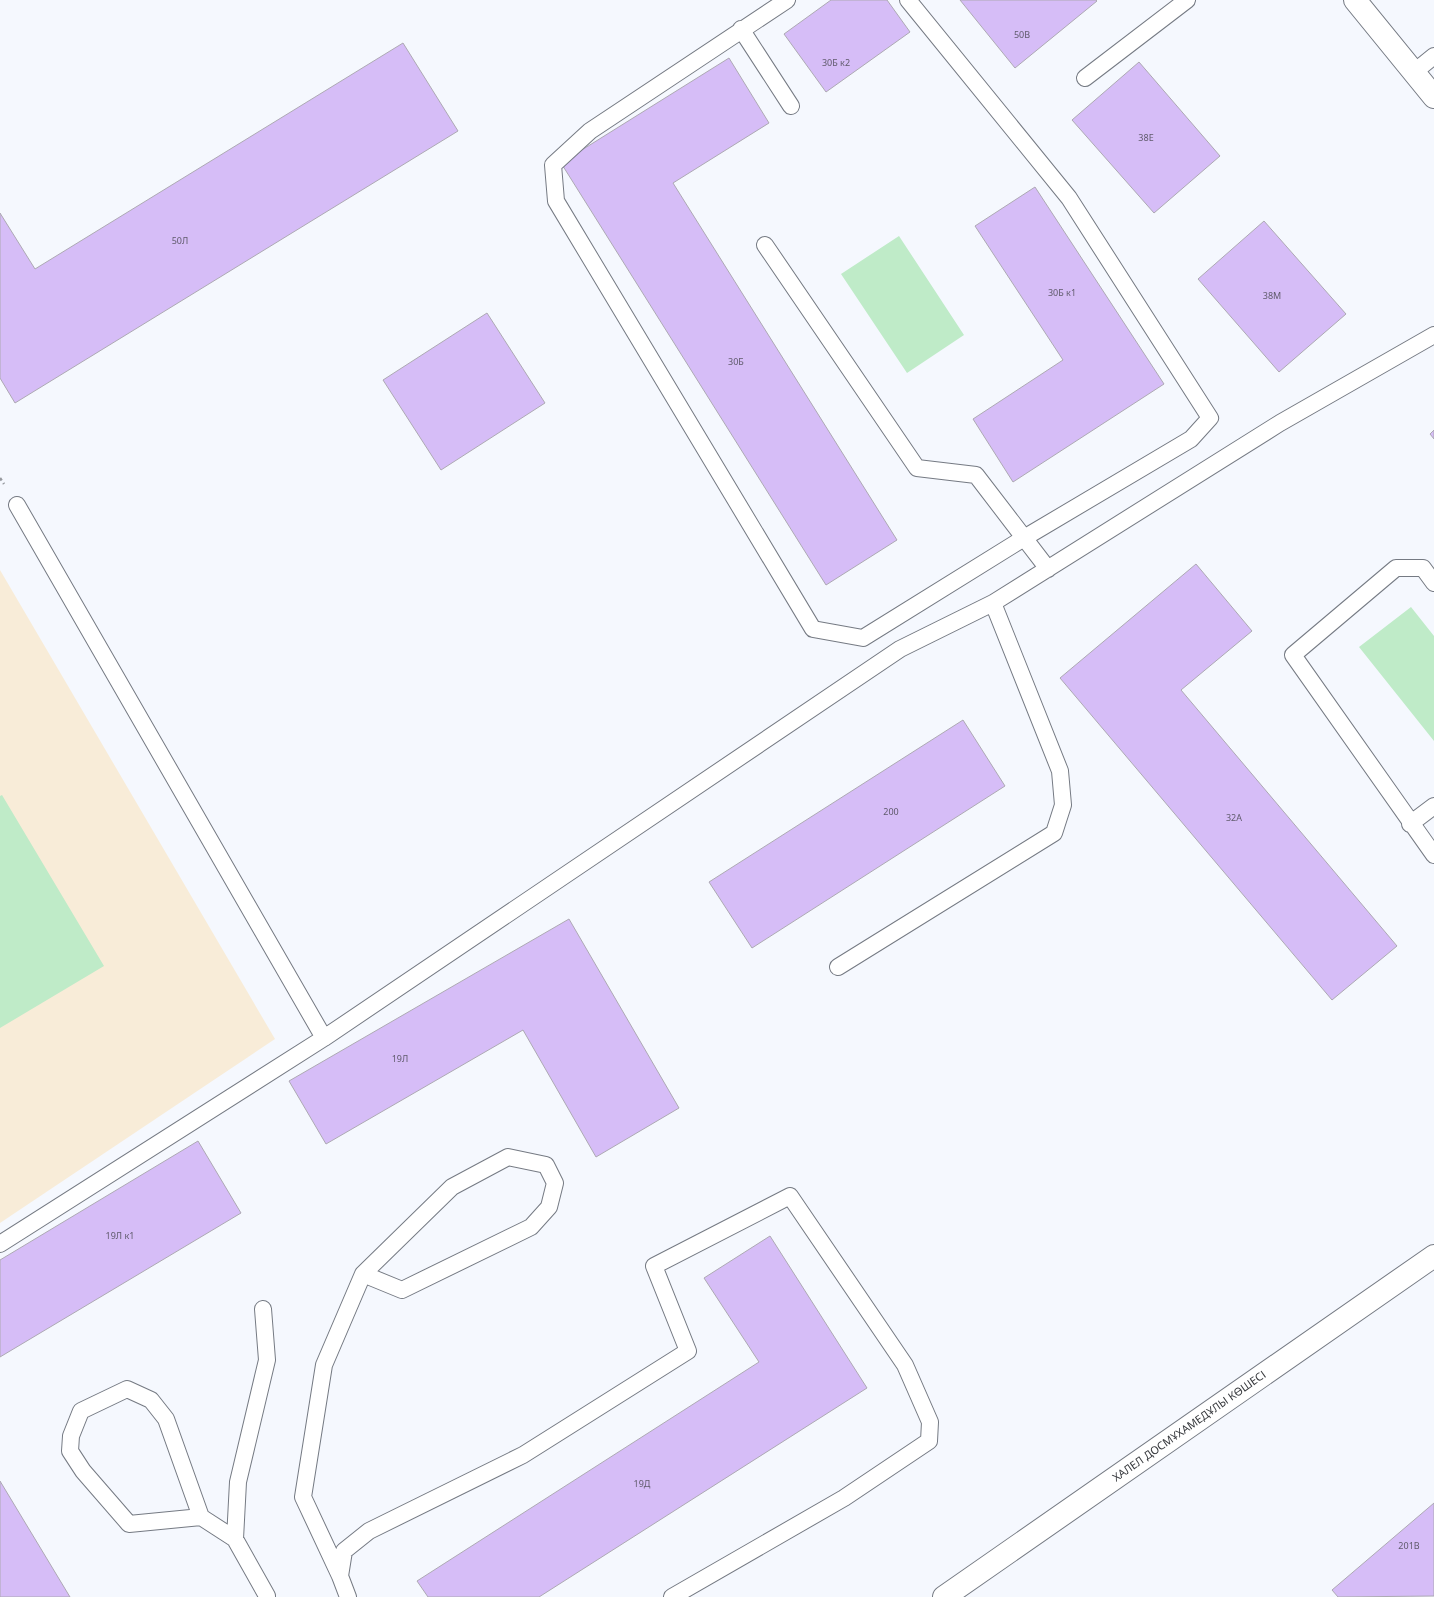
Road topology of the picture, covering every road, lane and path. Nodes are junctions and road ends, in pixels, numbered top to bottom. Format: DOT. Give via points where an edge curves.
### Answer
graph roads {
  1 [pos="787,0"];
  2 [pos="908,0"];
  3 [pos="1187,0"];
  4 [pos="1355,0"];
  5 [pos="741,29"];
  6 [pos="1434,56"];
  7 [pos="1413,73"];
  8 [pos="1085,78"];
  9 [pos="1434,98"];
  10 [pos="791,106"];
  11 [pos="765,244"];
  12 [pos="1434,335"];
  13 [pos="17,505"];
  14 [pos="1024,538"];
  15 [pos="1048,569"];
  16 [pos="1434,583"];
  17 [pos="993,603"];
  18 [pos="1434,806"];
  19 [pos="1410,824"];
  20 [pos="1434,855"];
  21 [pos="838,967"];
  22 [pos="324,1038"];
  23 [pos="0,1244"];
  24 [pos="1434,1256"];
  25 [pos="363,1274"];
  26 [pos="263,1309"];
  27 [pos="201,1517"];
  28 [pos="235,1539"];
  29 [pos="340,1576"];
  30 [pos="264,1597"];
  31 [pos="348,1597"];
  32 [pos="672,1597"];
  33 [pos="944,1597"];
  1 -- 5 [label="lane"];
  2 -- 14 [label="lane" via="1069,198 1210,418 1191,439"];
  3 -- 8 [label="lane"];
  4 -- 7 [label="street"];
  5 -- 10 [label="lane"];
  5 -- 14 [label="lane" via="590,131 553,165 556,201 813,629 863,638"];
  6 -- 7 [label="lane"];
  7 -- 9 [label="street"];
  11 -- 14 [label="lane" via="917,468 976,475"];
  12 -- 15 [label="lane" via="1280,423"];
  13 -- 22 [label="lane"];
  14 -- 15 [label="lane"];
  15 -- 17 [label="lane"];
  16 -- 19 [label="lane" via="1423,568 1396,568 1293,655"];
  17 -- 21 [label="lane" via="1060,771 1063,805 1054,833"];
  17 -- 22 [label="lane" via="900,649"];
  18 -- 19 [label="lane"];
  19 -- 20 [label="lane"];
  22 -- 23 [label="lane"];
  24 -- 33 [label="street, ХАЛЕЛ ДОСМҰХАМЕДҰЛЫ КӨШЕСІ"];
  25 -- 25 [label="lane" via="452,1187 508,1157 546,1165 555,1183 549,1207 531,1227 402,1290"];
  25 -- 29 [label="lane" via="324,1365 303,1497"];
  26 -- 28 [label="lane" via="266,1360 238,1482"];
  27 -- 27 [label="lane" via="129,1524 83,1471 70,1451 71,1436 82,1411 127,1389 151,1400 166,1419"];
  27 -- 28 [label="lane"];
  28 -- 30 [label="lane"];
  29 -- 31 [label="lane"];
  29 -- 32 [label="lane" via="344,1551 369,1531 523,1455 688,1351 654,1266 790,1196 905,1365 930,1422 929,1442 844,1498"];
}
